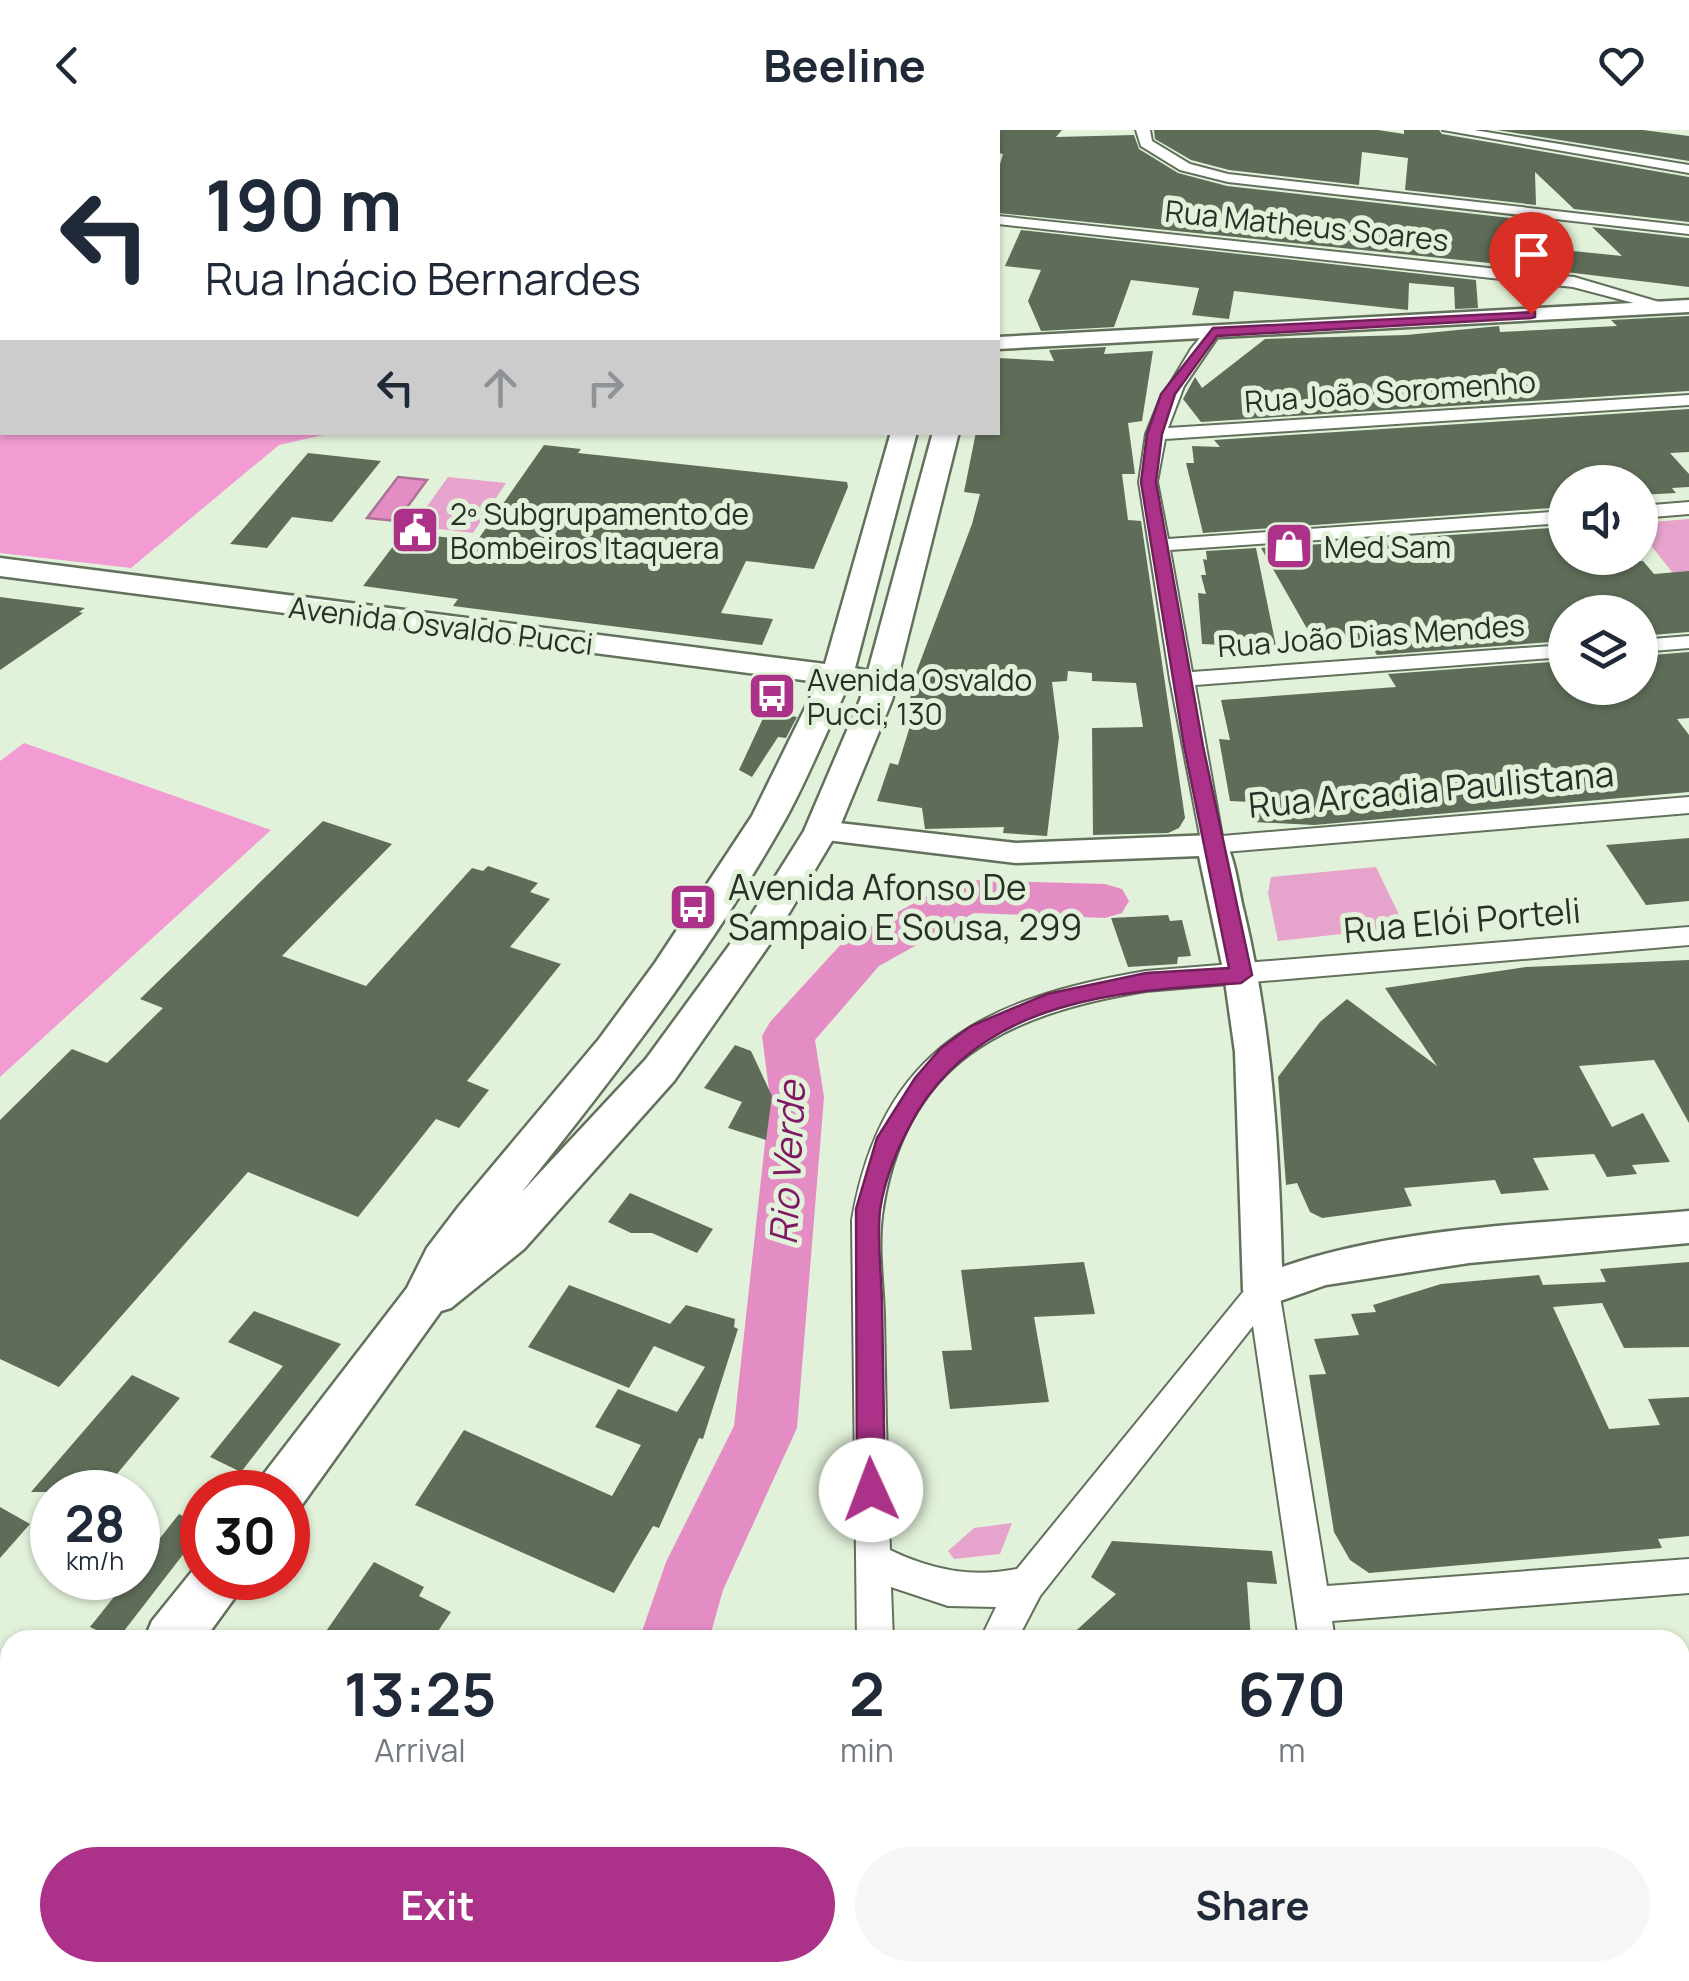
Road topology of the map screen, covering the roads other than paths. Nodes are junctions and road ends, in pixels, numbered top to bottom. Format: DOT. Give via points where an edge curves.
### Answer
graph roads {
  1 [pos="1143,130"];
  2 [pos="1450,130"];
  3 [pos="1689,169"];
  4 [pos="1000,220"];
  5 [pos="1689,230"];
  6 [pos="1679,306"];
  7 [pos="1213,332"];
  8 [pos="1000,343"];
  9 [pos="1689,400"];
  10 [pos="1155,434"];
  11 [pos="903,435"];
  12 [pos="945,435"];
  13 [pos="1689,508"];
  14 [pos="1658,511"];
  15 [pos="1548,519"];
  16 [pos="1160,545"];
  17 [pos="0,567"];
  18 [pos="0,584"];
  19 [pos="1689,642"];
  20 [pos="1658,645"];
  21 [pos="1548,652"];
  22 [pos="1181,679"];
  23 [pos="833,686"];
  24 [pos="879,691"];
  25 [pos="1689,804"];
  26 [pos="822,832"];
  27 [pos="1212,845"];
  28 [pos="1689,936"];
  29 [pos="1241,975"];
  30 [pos="613,1050"];
  31 [pos="660,1070"];
  32 [pos="1689,1227"];
  33 [pos="1262,1290"];
  34 [pos="423,1302"];
  35 [pos="297,1470"];
  36 [pos="873,1560"];
  37 [pos="1689,1576"];
  38 [pos="1027,1584"];
  39 [pos="202,1600"];
  40 [pos="1314,1623"];
  41 [pos="179,1630"];
  42 [pos="875,1630"];
  43 [pos="1003,1630"];
  1 -- 5 [label="street" via="1146,143 1166,158 1228,178"];
  2 -- 3 [label="street"];
  4 -- 6 [label="street, Rua Matheus Soares" via="1574,282"];
  6 -- 7 [label="street"];
  7 -- 8 [label="street"];
  7 -- 10 [label="street" via="1168,394"];
  9 -- 10 [label="street, Rua João Soromenho"];
  10 -- 16 [label="street" via="1148,482"];
  11 -- 23 [label="main road"];
  12 -- 24 [label="main road"];
  13 -- 14 [label="street"];
  15 -- 16 [label="street"];
  16 -- 22 [label="street"];
  17 -- 23 [label="main road, Avenida Osvaldo Pucci"];
  18 -- 23 [label="main road, Avenida Osvaldo Pucci"];
  19 -- 20 [label="street"];
  21 -- 22 [label="street, Rua João Dias Mendes"];
  22 -- 27 [label="street"];
  23 -- 24 [label="main road, Avenida Osvaldo Pucci"];
  23 -- 30 [label="main road" via="769,817"];
  24 -- 26 [label="main road"];
  25 -- 27 [label="street, Rua Arcadia Paulistana"];
  26 -- 27 [label="street, Rua Arcadia Paulistana" via="1016,853"];
  26 -- 31 [label="main road"];
  27 -- 29 [label="street"];
  28 -- 29 [label="street, Rua Elói Porteli"];
  29 -- 33 [label="street" via="1261,1172"];
  29 -- 36 [label="street, Rua Elói Porteli" via="1146,981 1054,1000 979,1032 923,1084 889,1138 868,1209"];
  30 -- 31 [label="main road"];
  30 -- 34 [label="main road" via="474,1219"];
  31 -- 34 [label="main road" via="508,1236"];
  32 -- 33 [label="street" via="1344,1265"];
  33 -- 38 [label="street"];
  33 -- 40 [label="street"];
  34 -- 35 [label="main road"];
  36 -- 38 [label="street" via="946,1590 989,1593"];
  36 -- 42 [label="street, Rua Elói Porteli"];
  37 -- 40 [label="street"];
  38 -- 43 [label="street"];
  39 -- 41 [label="main road"];
}
